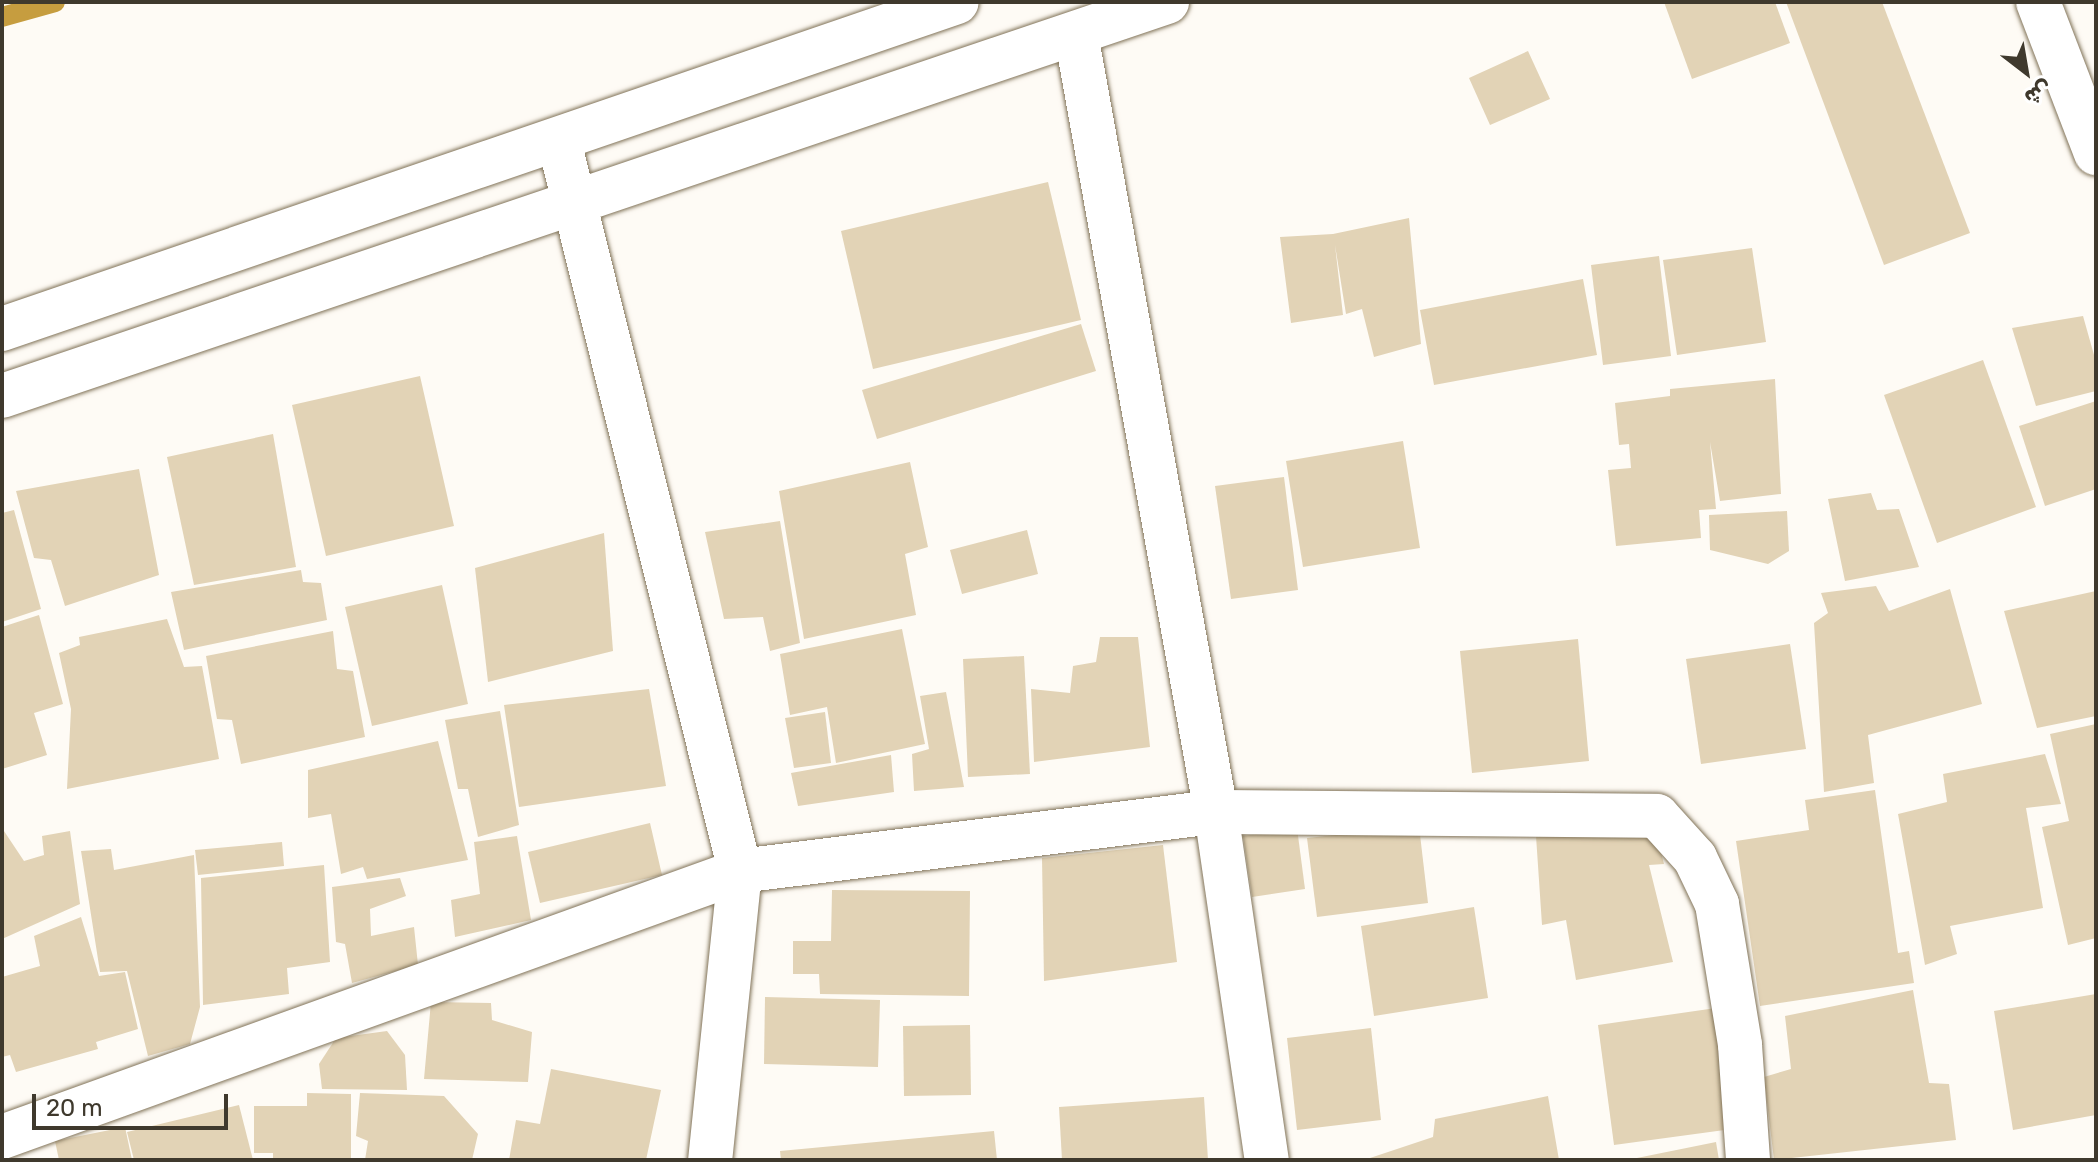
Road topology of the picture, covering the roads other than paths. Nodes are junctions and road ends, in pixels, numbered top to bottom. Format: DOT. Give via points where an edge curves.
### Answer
graph roads {
  1 [pos="957,2"];
  2 [pos="1167,2"];
  3 [pos="2038,2"];
  4 [pos="1076,34"];
  5 [pos="559,141"];
  6 [pos="2096,153"];
  7 [pos="575,202"];
  8 [pos="2,329"];
  9 [pos="2,396"];
  10 [pos="1216,812"];
  11 [pos="740,871"];
  12 [pos="2,1137"];
  13 [pos="715,1153"];
  14 [pos="1267,1160"];
  15 [pos="1748,1160"];
  1 -- 5 [label="street"];
  2 -- 4 [label="street"];
  3 -- 6 [label="street"];
  4 -- 7 [label="street"];
  4 -- 10 [label="street"];
  5 -- 7 [label="street"];
  5 -- 8 [label="street"];
  7 -- 9 [label="street"];
  7 -- 11 [label="street"];
  10 -- 11 [label="street"];
  10 -- 14 [label="street"];
  10 -- 15 [label="street" via="1657,816 1695,858 1717,904 1740,1045"];
  11 -- 12 [label="street"];
  11 -- 13 [label="street"];
}
